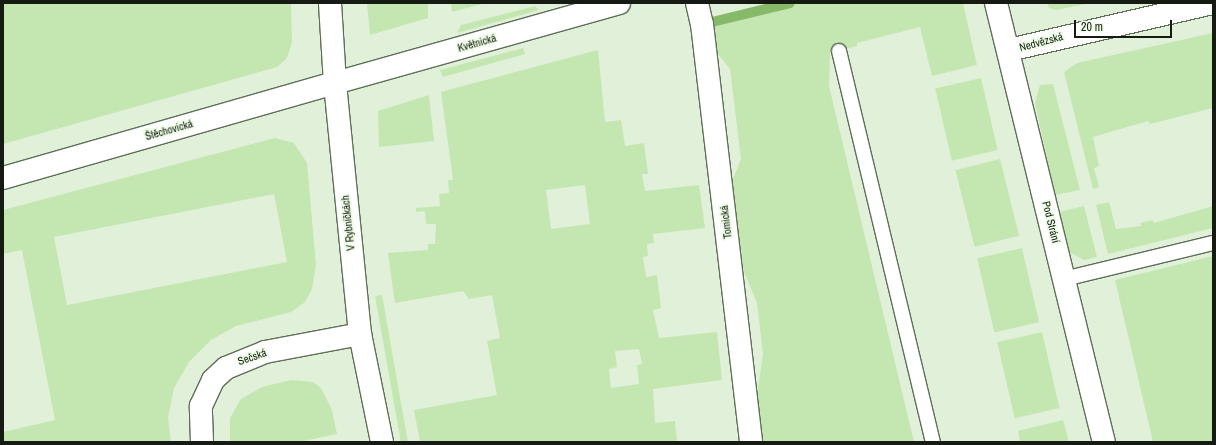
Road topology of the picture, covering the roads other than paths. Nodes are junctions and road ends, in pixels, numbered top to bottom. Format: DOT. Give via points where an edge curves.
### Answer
graph roads {
  1 [pos="330,3"];
  2 [pos="619,3"];
  3 [pos="697,3"];
  4 [pos="996,3"];
  5 [pos="1213,3"];
  6 [pos="839,50"];
  7 [pos="1009,50"];
  8 [pos="335,83"];
  9 [pos="3,178"];
  10 [pos="1213,243"];
  11 [pos="1064,279"];
  12 [pos="360,334"];
  13 [pos="202,442"];
  14 [pos="382,442"];
  15 [pos="752,442"];
  16 [pos="934,442"];
  17 [pos="1104,442"];
  1 -- 8 [label="street, V Rybníčkách"];
  2 -- 8 [label="street, Květnická"];
  3 -- 15 [label="street, Tomická" via="702,24"];
  4 -- 7 [label="street, Pod Strání"];
  5 -- 7 [label="street, Nedvězská"];
  6 -- 16 [label="lane"];
  7 -- 11 [label="street, Pod Strání"];
  8 -- 9 [label="street, Štěchovická"];
  8 -- 12 [label="street, V Rybníčkách"];
  10 -- 11 [label="lane"];
  11 -- 17 [label="street, Pod Strání"];
  12 -- 13 [label="street, Sečská" via="259,354 226,368 213,380 201,406"];
  12 -- 14 [label="street, V Rybníčkách"];
}
